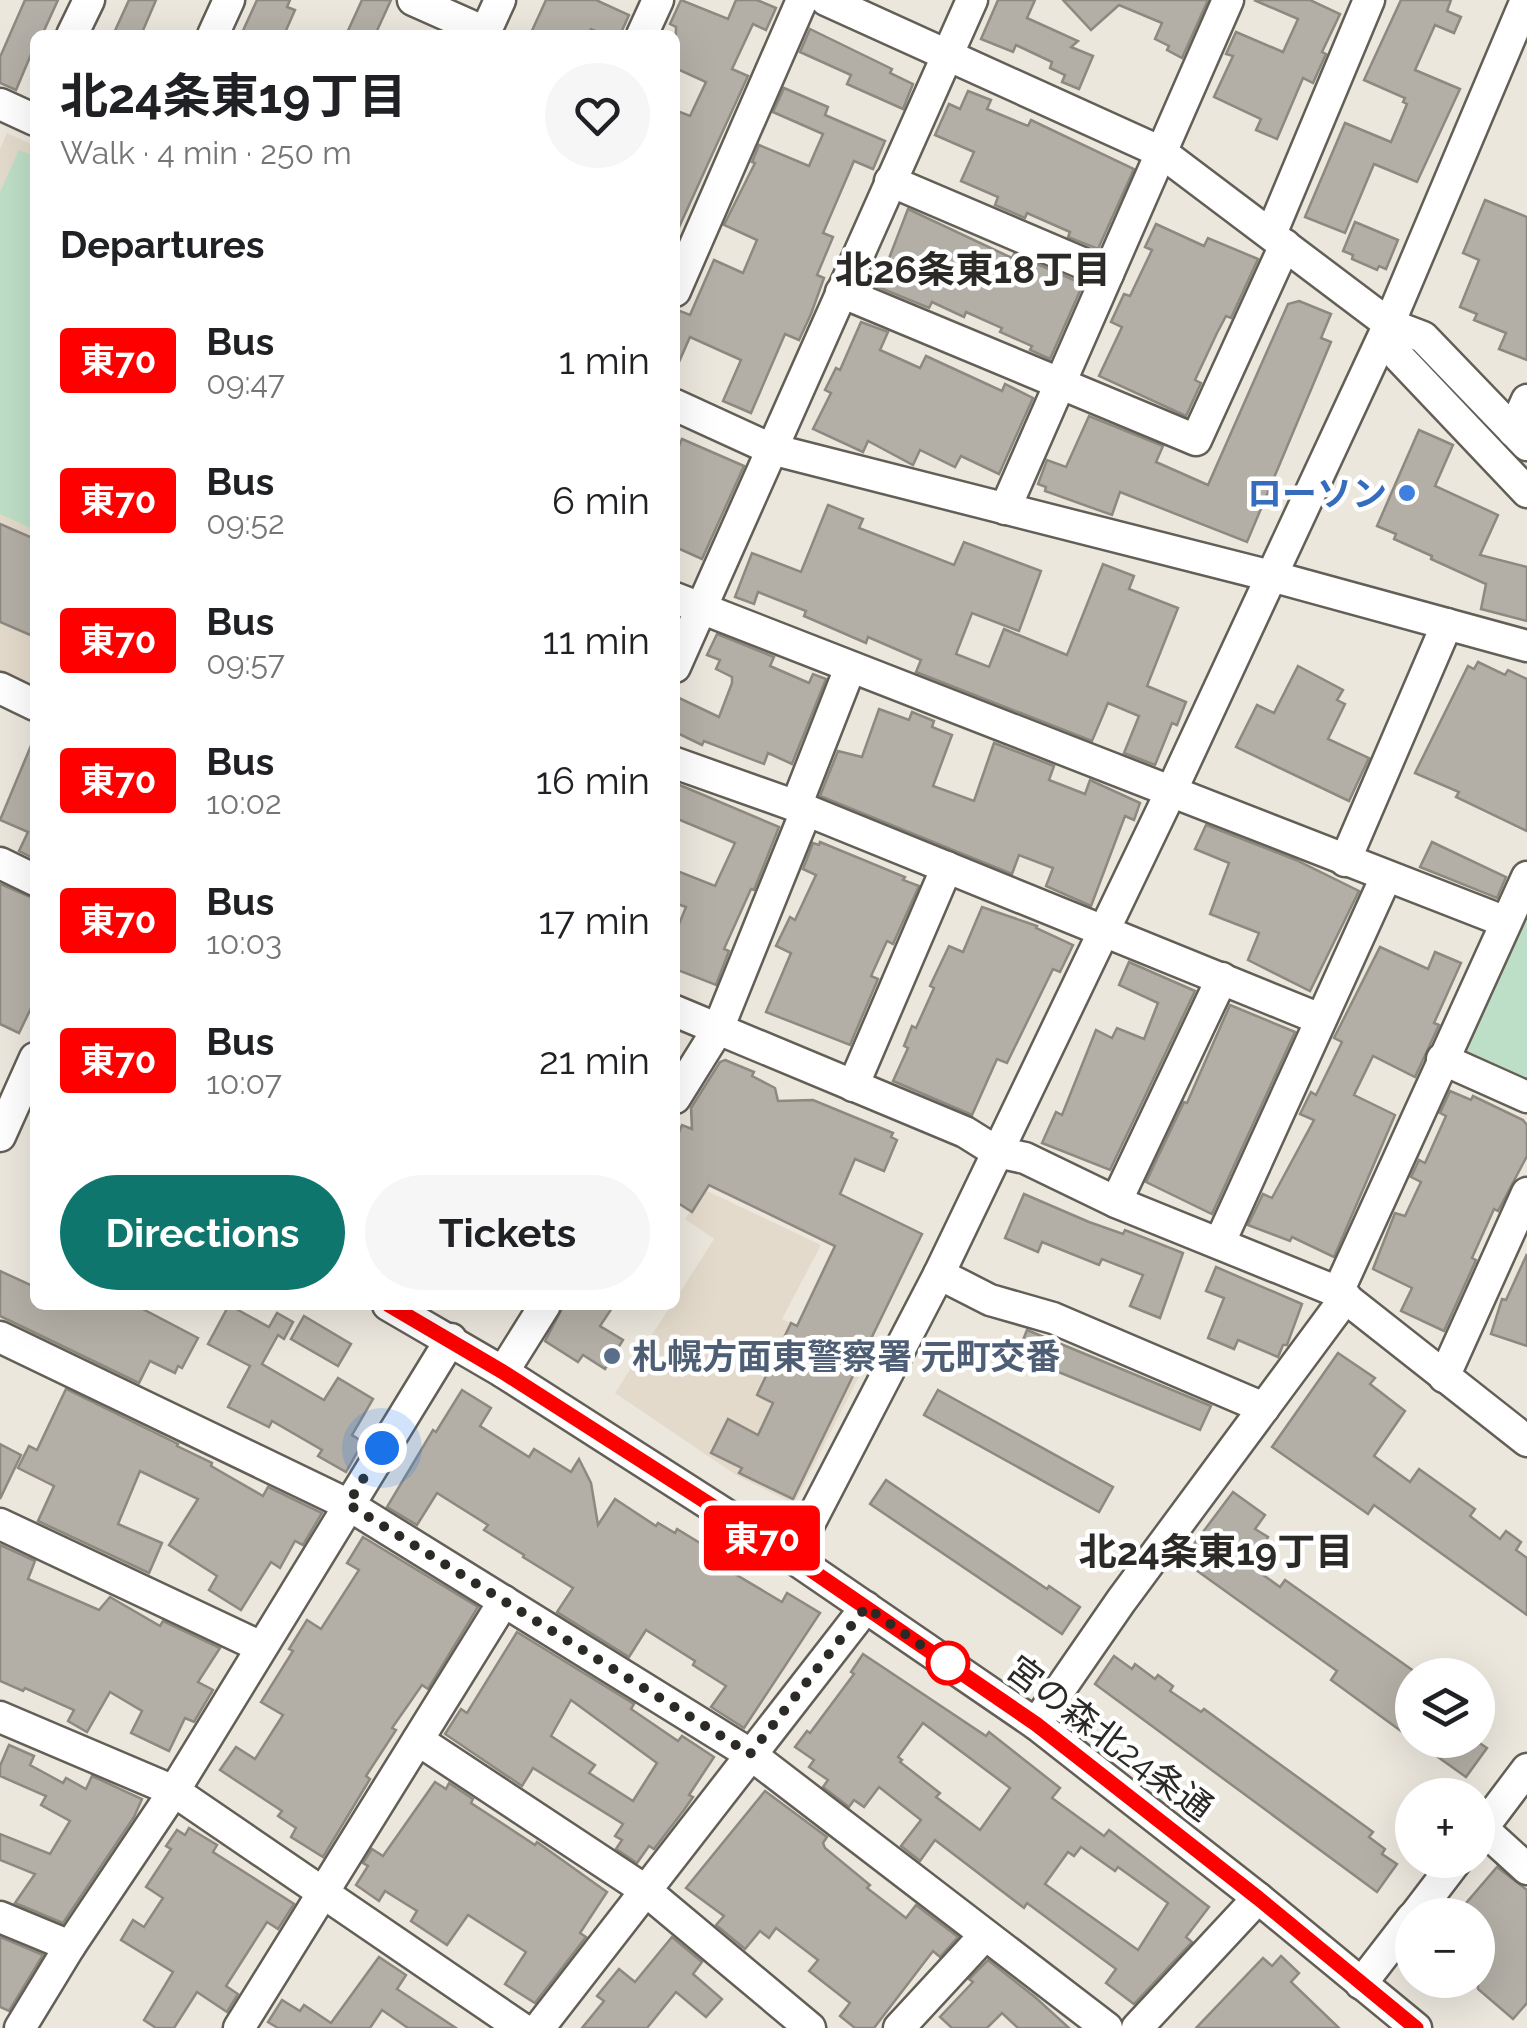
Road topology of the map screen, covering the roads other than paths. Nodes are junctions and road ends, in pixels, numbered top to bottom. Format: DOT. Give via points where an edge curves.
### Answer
graph roads {
  1 [pos="88,0"];
  2 [pos="229,0"];
  3 [pos="413,0"];
  4 [pos="500,0"];
  5 [pos="658,0"];
  6 [pos="802,0"];
  7 [pos="826,0"];
  8 [pos="972,0"];
  9 [pos="1228,0"];
  10 [pos="1370,0"];
  11 [pos="1526,0"];
  12 [pos="74,30"];
  13 [pos="215,30"];
  14 [pos="478,30"];
  15 [pos="485,30"];
  16 [pos="644,30"];
  17 [pos="950,56"];
  18 [pos="1,107"];
  19 [pos="30,117"];
  20 [pos="1161,152"];
  21 [pos="890,181"];
  22 [pos="1278,240"];
  23 [pos="1108,274"];
  24 [pos="680,280"];
  25 [pos="840,292"];
  26 [pos="1389,324"];
  27 [pos="1060,383"];
  28 [pos="1527,400"];
  29 [pos="680,408"];
  30 [pos="1520,438"];
  31 [pos="771,449"];
  32 [pos="1527,492"];
  33 [pos="1005,509"];
  34 [pos="1272,576"];
  35 [pos="688,604"];
  36 [pos="1447,624"];
  37 [pos="680,643"];
  38 [pos="1527,646"];
  39 [pos="850,668"];
  40 [pos="0,688"];
  41 [pos="30,703"];
  42 [pos="680,764"];
  43 [pos="1171,793"];
  44 [pos="801,808"];
  45 [pos="1346,860"];
  46 [pos="0,863"];
  47 [pos="947,867"];
  48 [pos="1386,877"];
  49 [pos="30,878"];
  50 [pos="1527,878"];
  51 [pos="1506,922"];
  52 [pos="1104,930"];
  53 [pos="1222,978"];
  54 [pos="680,1013"];
  55 [pos="1320,1019"];
  56 [pos="718,1029"];
  57 [pos="1442,1059"];
  58 [pos="30,1071"];
  59 [pos="854,1086"];
  60 [pos="680,1090"];
  61 [pos="1527,1096"];
  62 [pos="16,1109"];
  63 [pos="0,1136"];
  64 [pos="997,1152"];
  65 [pos="1527,1193"];
  66 [pos="1116,1202"];
  67 [pos="1220,1242"];
  68 [pos="938,1274"];
  69 [pos="1342,1295"];
  70 [pos="397,1310"];
  71 [pos="542,1310"];
  72 [pos="0,1337"];
  73 [pos="451,1339"];
  74 [pos="503,1372"];
  75 [pos="1444,1377"];
  76 [pos="1264,1408"];
  77 [pos="1527,1441"];
  78 [pos="348,1504"];
  79 [pos="0,1524"];
  80 [pos="792,1557"];
  81 [pos="504,1601"];
  82 [pos="866,1607"];
  83 [pos="261,1647"];
  84 [pos="0,1717"];
  85 [pos="1036,1724"];
  86 [pos="418,1740"];
  87 [pos="750,1754"];
  88 [pos="1527,1769"];
  89 [pos="174,1791"];
  90 [pos="1495,1811"];
  91 [pos="1495,1843"];
  92 [pos="1527,1869"];
  93 [pos="1443,1878"];
  94 [pos="645,1890"];
  95 [pos="322,1892"];
  96 [pos="1258,1898"];
  97 [pos="1428,1898"];
  98 [pos="0,1917"];
  99 [pos="985,1935"];
  100 [pos="1395,1940"];
  101 [pos="70,1946"];
  102 [pos="1361,1984"];
  103 [pos="20,2028"];
  104 [pos="239,2028"];
  105 [pos="521,2028"];
  106 [pos="539,2028"];
  107 [pos="810,2028"];
  108 [pos="898,2028"];
  109 [pos="1106,2028"];
  110 [pos="1137,2028"];
  111 [pos="1416,2028"];
  1 -- 12 [label="street"];
  2 -- 13 [label="street"];
  3 -- 14 [label="street"];
  4 -- 15 [label="street"];
  5 -- 16 [label="street"];
  6 -- 24 [label="street"];
  7 -- 17 [label="street"];
  8 -- 17 [label="street"];
  9 -- 20 [label="street"];
  10 -- 22 [label="street"];
  11 -- 26 [label="street"];
  17 -- 20 [label="street"];
  17 -- 21 [label="street"];
  18 -- 19 [label="street"];
  20 -- 22 [label="street"];
  20 -- 23 [label="street"];
  21 -- 23 [label="street"];
  21 -- 25 [label="street"];
  22 -- 26 [label="street"];
  22 -- 27 [label="street" via="1196,440"];
  23 -- 27 [label="street"];
  25 -- 27 [label="street"];
  25 -- 31 [label="street"];
  26 -- 30 [label="street" via="1423,337"];
  26 -- 32 [label="street" via="1398,356"];
  26 -- 34 [label="street"];
  27 -- 33 [label="street"];
  28 -- 30 [label="street"];
  29 -- 31 [label="street"];
  31 -- 33 [label="street"];
  31 -- 35 [label="street"];
  33 -- 34 [label="street"];
  34 -- 36 [label="street"];
  34 -- 43 [label="street"];
  35 -- 37 [label="street"];
  35 -- 39 [label="street"];
  36 -- 38 [label="street"];
  36 -- 45 [label="street"];
  39 -- 43 [label="street"];
  39 -- 44 [label="street"];
  40 -- 41 [label="street"];
  42 -- 44 [label="street"];
  43 -- 45 [label="street"];
  43 -- 52 [label="street"];
  44 -- 47 [label="street"];
  44 -- 56 [label="street"];
  45 -- 48 [label="street"];
  46 -- 49 [label="street"];
  47 -- 52 [label="street"];
  47 -- 59 [label="street"];
  48 -- 51 [label="street"];
  48 -- 55 [label="street"];
  50 -- 51 [label="street"];
  51 -- 57 [label="street"];
  52 -- 53 [label="street"];
  52 -- 64 [label="street"];
  53 -- 55 [label="street"];
  53 -- 66 [label="street"];
  54 -- 56 [label="street"];
  55 -- 67 [label="street"];
  56 -- 59 [label="street"];
  56 -- 60 [label="street"];
  57 -- 61 [label="street"];
  57 -- 69 [label="street"];
  58 -- 62 [label="street"];
  59 -- 64 [label="street"];
  62 -- 63 [label="street"];
  64 -- 66 [label="street" via="1025,1158"];
  64 -- 68 [label="street"];
  65 -- 75 [label="street"];
  66 -- 67 [label="street"];
  67 -- 69 [label="street"];
  68 -- 76 [label="street"];
  68 -- 80 [label="street"];
  69 -- 75 [label="street"];
  69 -- 76 [label="street"];
  70 -- 73 [label="street, 宮の森北24条通"];
  71 -- 74 [label="street"];
  72 -- 78 [label="street"];
  73 -- 74 [label="street, 宮の森北24条通"];
  73 -- 78 [label="street"];
  74 -- 80 [label="street, 宮の森北24条通"];
  75 -- 77 [label="street"];
  76 -- 85 [label="street"];
  78 -- 81 [label="street"];
  78 -- 83 [label="street"];
  79 -- 83 [label="street"];
  80 -- 82 [label="street, 宮の森北24条通"];
  81 -- 86 [label="street"];
  81 -- 87 [label="street"];
  82 -- 85 [label="street, 宮の森北24条通"];
  82 -- 87 [label="street"];
  83 -- 89 [label="street"];
  84 -- 89 [label="street"];
  85 -- 96 [label="street, 宮の森北24条通"];
  86 -- 94 [label="street"];
  86 -- 95 [label="street"];
  87 -- 94 [label="street"];
  87 -- 99 [label="street"];
  88 -- 90 [label="street"];
  89 -- 95 [label="street"];
  89 -- 101 [label="street"];
  91 -- 92 [label="street"];
  93 -- 97 [label="street"];
  94 -- 106 [label="street"];
  94 -- 107 [label="street"];
  95 -- 104 [label="street"];
  95 -- 105 [label="street"];
  96 -- 102 [label="street, 宮の森北24条通"];
  96 -- 110 [label="street"];
  98 -- 101 [label="street"];
  99 -- 108 [label="street"];
  99 -- 109 [label="street"];
  100 -- 102 [label="street"];
  101 -- 103 [label="street"];
  102 -- 111 [label="street, 宮の森北24条通"];
}
